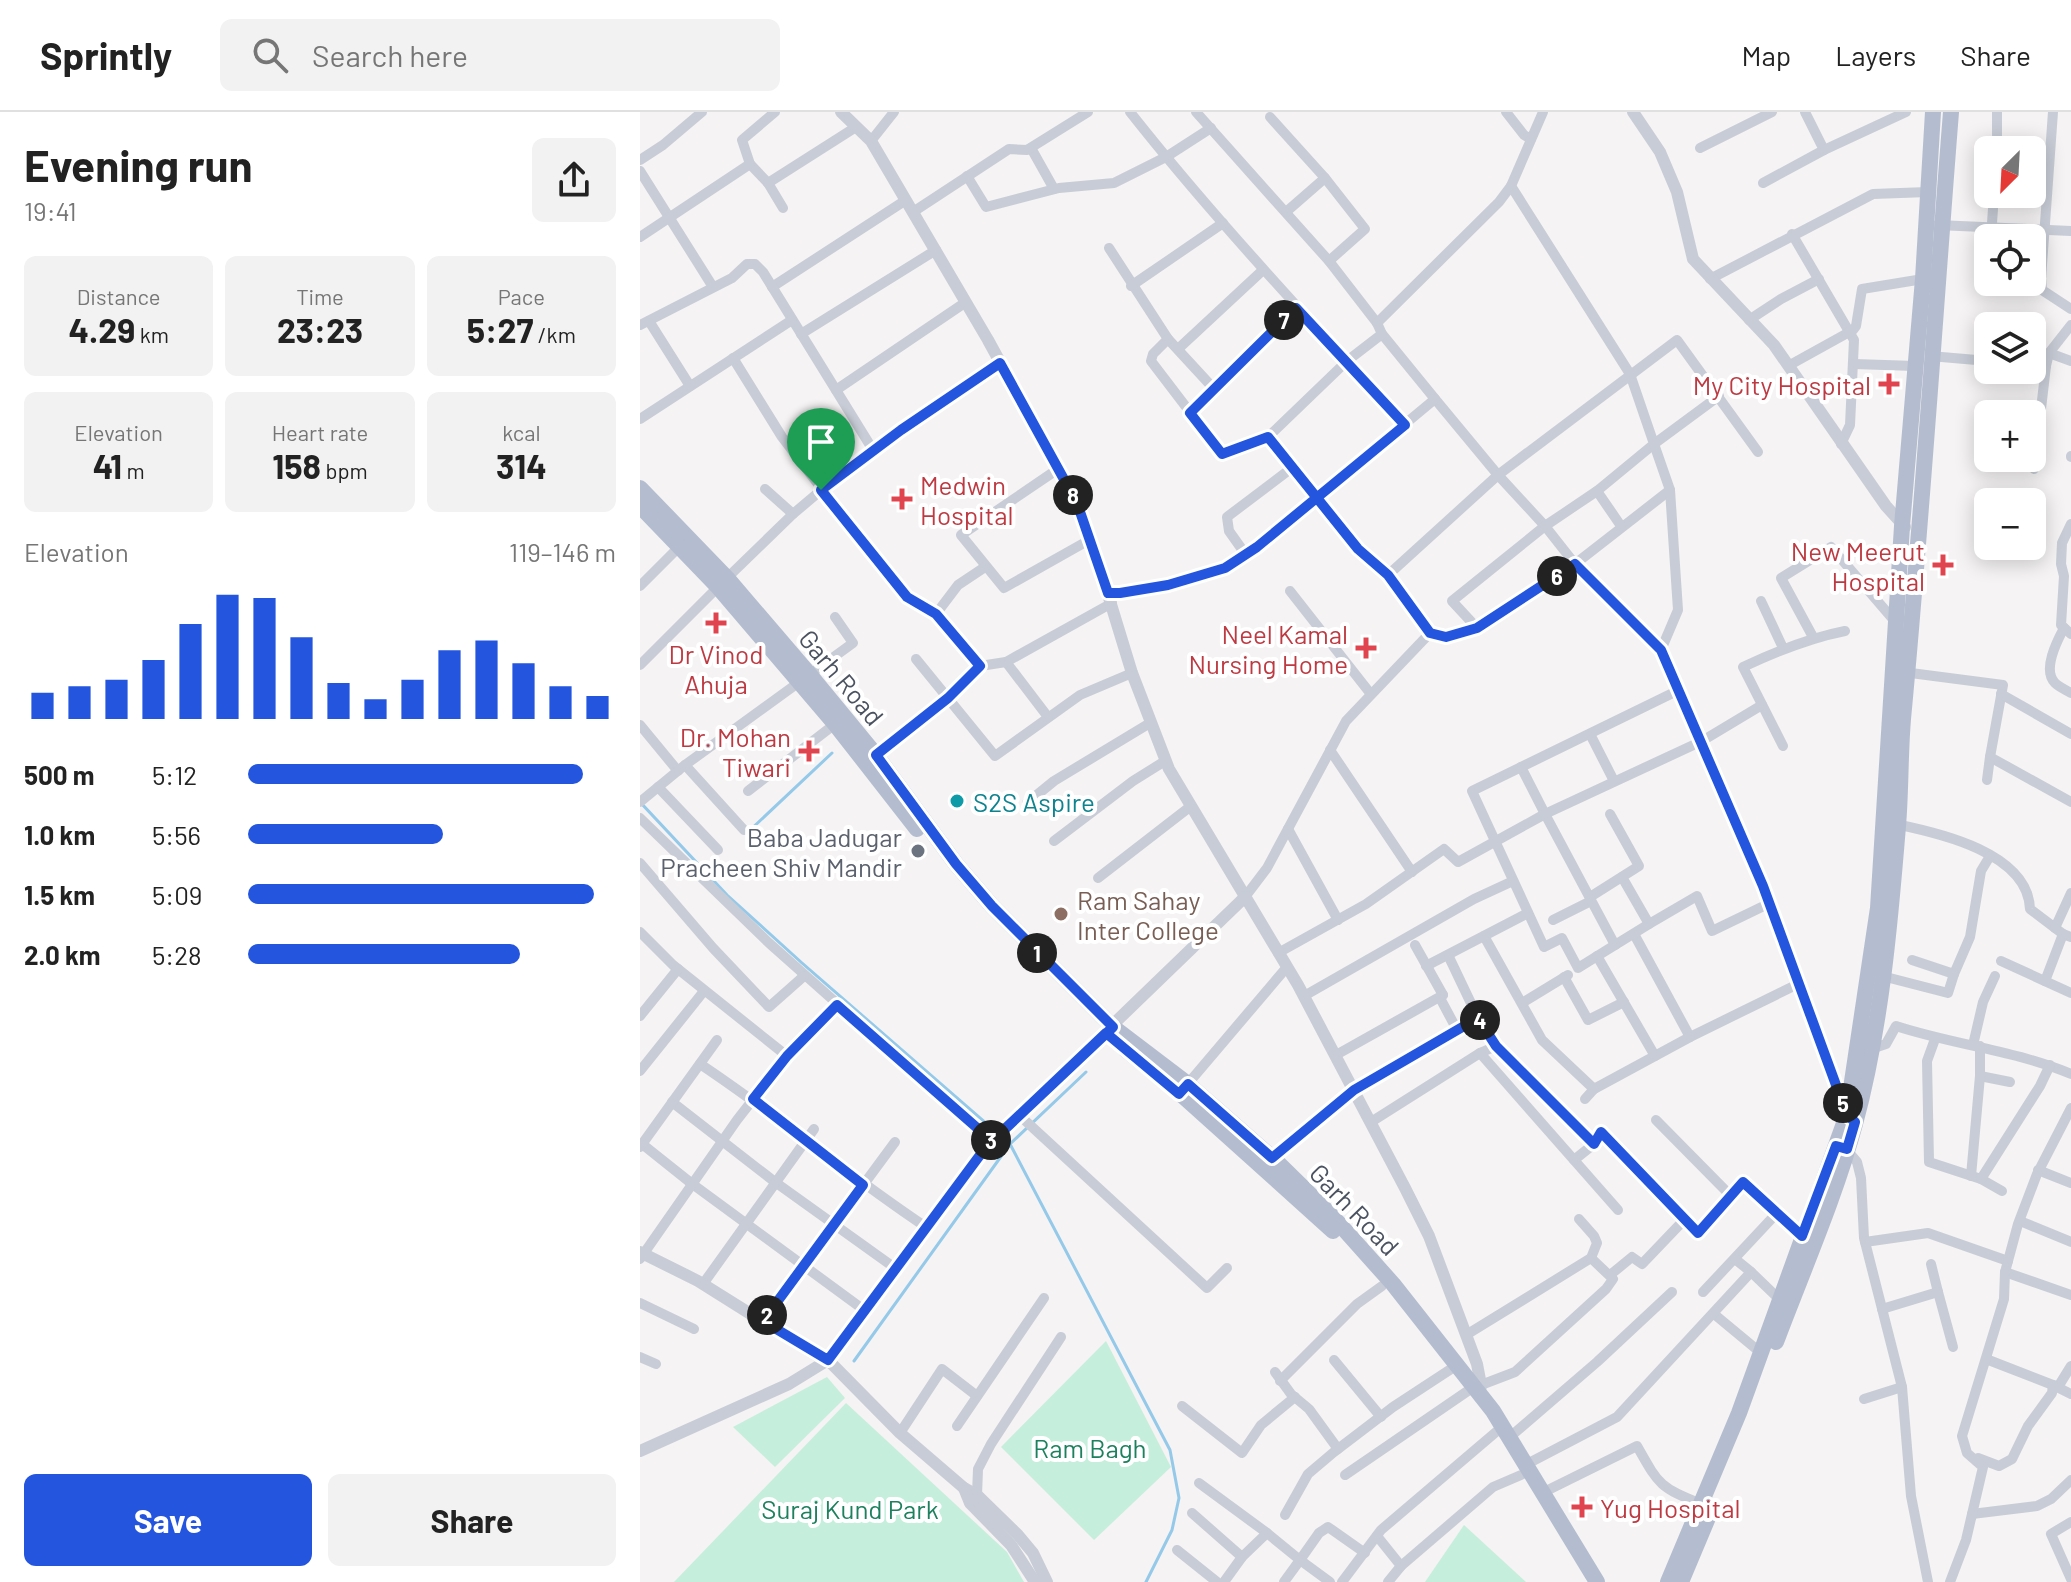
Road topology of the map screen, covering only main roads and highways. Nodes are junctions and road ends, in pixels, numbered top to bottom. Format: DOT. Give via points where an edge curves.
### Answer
graph roads {
  1 [pos="1933,112"];
  2 [pos="1951,112"];
  3 [pos="1934,224"];
  4 [pos="1921,359"];
  5 [pos="641,496"];
  6 [pos="704,564"];
  7 [pos="1904,625"];
  8 [pos="805,679"];
  9 [pos="871,759"];
  10 [pos="1876,982"];
  11 [pos="1184,1089"];
  12 [pos="1851,1118"];
  13 [pos="1842,1147"];
  14 [pos="1319,1211"];
  15 [pos="1349,1240"];
  16 [pos="1403,1303"];
  17 [pos="1765,1355"];
  18 [pos="1476,1391"];
  19 [pos="1730,1450"];
  20 [pos="1524,1469"];
  21 [pos="1561,1532"];
  22 [pos="1585,1582"];
  23 [pos="1597,1582"];
  24 [pos="1668,1582"];
  25 [pos="1681,1582"];
  1 -- 3 [label="main road" via="1928,192"];
  2 -- 3 [label="main road"];
  3 -- 4 [label="main road"];
  3 -- 4 [label="main road" via="1923,279"];
  4 -- 7 [label="main road" via="1902,526"];
  4 -- 7 [label="main road" via="1920,529"];
  5 -- 6 [label="main road, Garh Road"];
  5 -- 6 [label="main road, Garh Road" via="679,547"];
  6 -- 8 [label="main road, Garh Road"];
  7 -- 10 [label="main road"];
  8 -- 9 [label="main road, Garh Road"];
  8 -- 9 [label="main road, Garh Road" via="835,724"];
  9 -- 11 [label="main road, Garh Road" via="989,910 1110,1030"];
  10 -- 12 [label="main road"];
  10 -- 12 [label="main road" via="1871,1049"];
  11 -- 14 [label="main road, Garh Road"];
  11 -- 14 [label="main road, Garh Road" via="1272,1158"];
  12 -- 13 [label="main road"];
  13 -- 17 [label="main road"];
  13 -- 17 [label="main road" via="1802,1236"];
  14 -- 15 [label="main road, Garh Road"];
  15 -- 16 [label="main road, Garh Road"];
  15 -- 16 [label="main road, Garh Road" via="1382,1286"];
  16 -- 18 [label="main road, Garh Road"];
  16 -- 18 [label="main road, Garh Road" via="1451,1369"];
  17 -- 19 [label="main road"];
  18 -- 20 [label="main road, Garh Road"];
  19 -- 24 [label="main road"];
  19 -- 25 [label="main road"];
  20 -- 21 [label="main road, Garh Road"];
  20 -- 21 [label="main road, Garh Road" via="1544,1492"];
  21 -- 22 [label="main road, Garh Road"];
  21 -- 23 [label="main road, Garh Road"];
}
